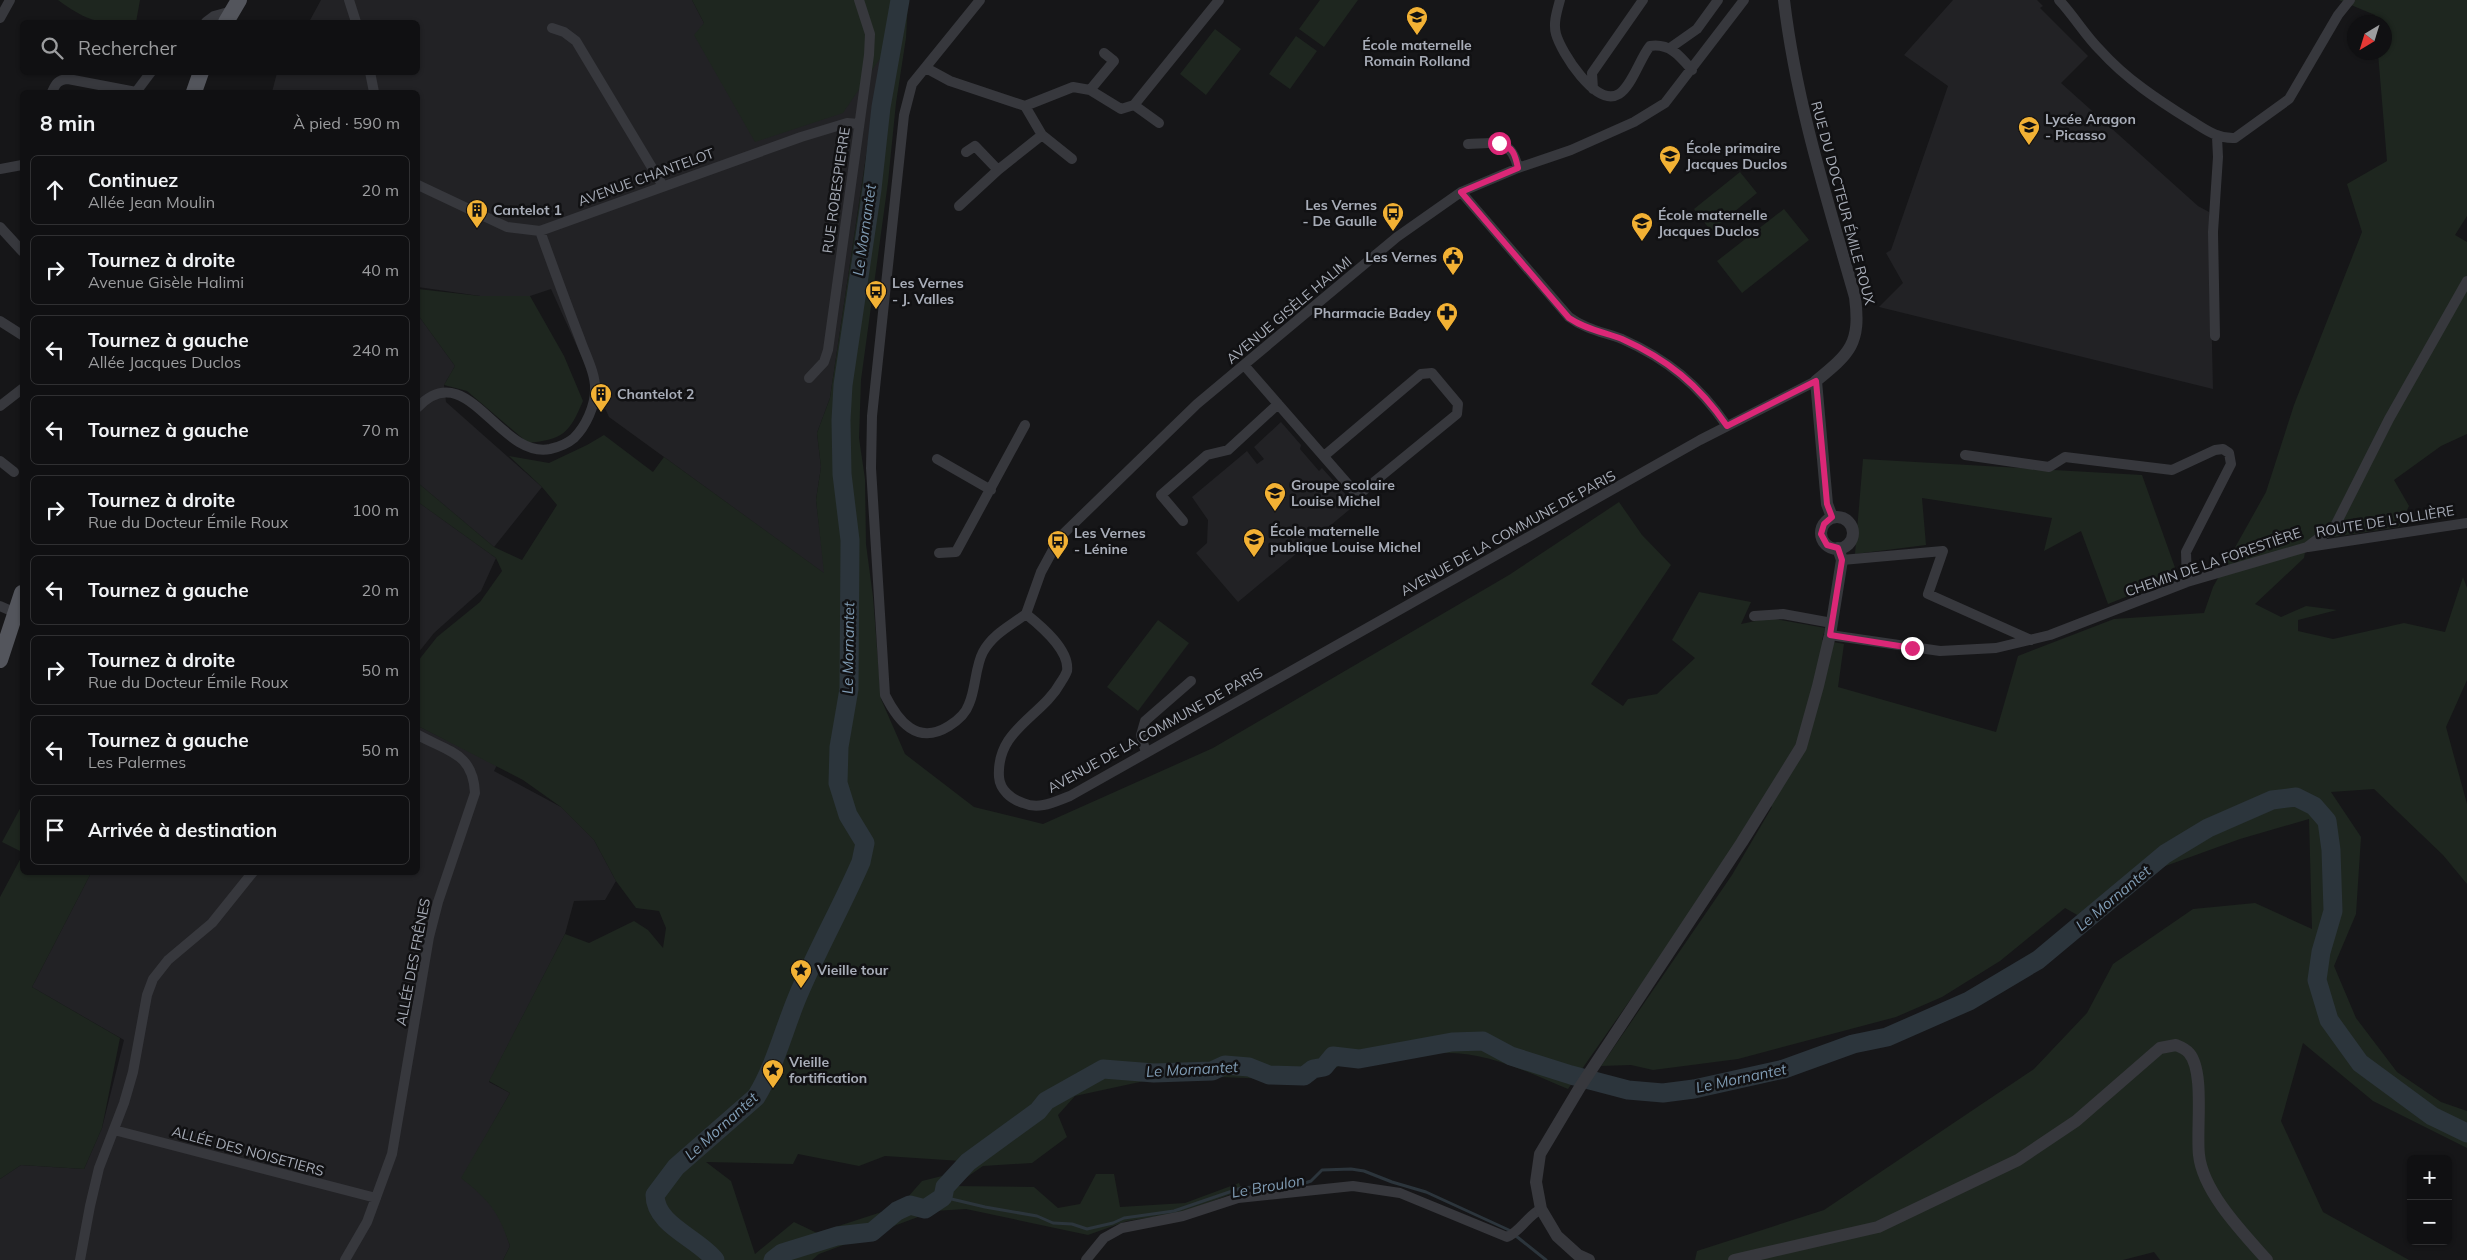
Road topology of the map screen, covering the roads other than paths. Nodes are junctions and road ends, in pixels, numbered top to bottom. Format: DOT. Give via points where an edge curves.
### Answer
graph roads {
  1 [pos="10,0"];
  2 [pos="349,0"];
  3 [pos="859,0"];
  4 [pos="980,0"];
  5 [pos="1219,0"];
  6 [pos="1560,0"];
  7 [pos="1643,0"];
  8 [pos="1718,0"];
  9 [pos="1784,0"];
  10 [pos="2059,0"];
  11 [pos="2350,0"];
  12 [pos="1744,1"];
  13 [pos="232,11"];
  14 [pos="0,18"];
  15 [pos="209,20"];
  16 [pos="355,20"];
  17 [pos="552,28"];
  18 [pos="1670,48"];
  19 [pos="1104,53"];
  20 [pos="926,68"];
  21 [pos="1692,70"];
  22 [pos="149,75"];
  23 [pos="200,75"];
  24 [pos="371,75"];
  25 [pos="53,90"];
  26 [pos="126,90"];
  27 [pos="138,90"];
  28 [pos="195,90"];
  29 [pos="374,90"];
  30 [pos="1090,90"];
  31 [pos="1593,90"];
  32 [pos="1134,105"];
  33 [pos="1025,106"];
  34 [pos="1159,123"];
  35 [pos="860,124"];
  36 [pos="1042,134"];
  37 [pos="2217,136"];
  38 [pos="1468,144"];
  39 [pos="966,152"];
  40 [pos="1072,159"];
  41 [pos="20,165"];
  42 [pos="1518,168"];
  43 [pos="0,169"];
  44 [pos="998,170"];
  45 [pos="420,186"];
  46 [pos="663,186"];
  47 [pos="1461,192"];
  48 [pos="959,206"];
  49 [pos="0,227"];
  50 [pos="540,231"];
  51 [pos="20,249"];
  52 [pos="2467,280"];
  53 [pos="0,321"];
  54 [pos="20,334"];
  55 [pos="2215,336"];
  56 [pos="1244,365"];
  57 [pos="809,378"];
  58 [pos="1816,381"];
  59 [pos="20,391"];
  60 [pos="1278,404"];
  61 [pos="420,405"];
  62 [pos="0,406"];
  63 [pos="1025,425"];
  64 [pos="1727,426"];
  65 [pos="1965,455"];
  66 [pos="1324,456"];
  67 [pos="936,459"];
  68 [pos="0,461"];
  69 [pos="14,472"];
  70 [pos="991,490"];
  71 [pos="1832,517"];
  72 [pos="1183,521"];
  73 [pos="2467,523"];
  74 [pos="2307,547"];
  75 [pos="939,553"];
  76 [pos="1840,554"];
  77 [pos="2187,582"];
  78 [pos="20,600"];
  79 [pos="0,606"];
  80 [pos="16,613"];
  81 [pos="1026,614"];
  82 [pos="1754,616"];
  83 [pos="1831,629"];
  84 [pos="2030,640"];
  85 [pos="0,660"];
  86 [pos="1190,681"];
  87 [pos="420,736"];
  88 [pos="1146,752"];
  89 [pos="251,875"];
  90 [pos="114,1130"];
  91 [pos="376,1198"];
  92 [pos="1541,1209"];
  93 [pos="80,1260"];
  94 [pos="345,1260"];
  95 [pos="1086,1260"];
  96 [pos="1588,1260"];
  97 [pos="1734,1260"];
  98 [pos="2267,1260"];
  1 -- 14 [label="street"];
  2 -- 16 [label="street"];
  3 -- 35 [label="street, RUE ROBESPIERRE" via="870,34"];
  4 -- 20 [label="street"];
  5 -- 32 [label="street"];
  6 -- 31 [label="street" via="1555,20 1556,33 1566,54"];
  7 -- 31 [label="street" via="1592,73"];
  8 -- 18 [label="street" via="1697,29"];
  9 -- 58 [label="street, RUE DU DOCTEUR ÉMILE ROUX" via="1801,102 1857,318 1850,350"];
  10 -- 37 [label="street" via="2125,76"];
  11 -- 37 [label="street" via="2289,99 2235,138"];
  12 -- 21 [label="street, AVENUE GISÈLE HALIMI"];
  13 -- 15 [label="street"];
  17 -- 46 [label="street" via="576,41"];
  18 -- 21 [label="street"];
  18 -- 31 [label="street" via="1650,46 1619,94 1606,96"];
  19 -- 30 [label="street" via="1114,61"];
  20 -- 33 [label="street" via="950,81"];
  20 -- 81 [label="street" via="912,84 904,115 872,416 871,468 885,695 896,718 918,733 939,732 957,720 969,705 983,653 995,635"];
  21 -- 42 [label="street, AVENUE GISÈLE HALIMI" via="1665,103 1634,122 1571,150"];
  22 -- 27 [label="street"];
  23 -- 28 [label="main road"];
  24 -- 29 [label="street"];
  25 -- 26 [label="street" via="60,80 68,79"];
  30 -- 32 [label="street" via="1121,108"];
  30 -- 33 [label="street" via="1073,87"];
  32 -- 34 [label="street"];
  33 -- 36 [label="street"];
  35 -- 46 [label="street, AVENUE CHANTELOT" via="847,123 801,136"];
  35 -- 57 [label="street, RUE ROBESPIERRE" via="828,350 824,362"];
  36 -- 40 [label="street"];
  36 -- 44 [label="street"];
  37 -- 55 [label="street" via="2212,232"];
  38 -- 42 [label="street" via="1499,143 1507,146 1514,154"];
  39 -- 44 [label="street" via="975,146"];
  41 -- 43 [label="street"];
  42 -- 47 [label="street, AVENUE GISÈLE HALIMI"];
  44 -- 48 [label="street"];
  45 -- 50 [label="street, AVENUE CHANTELOT" via="507,226"];
  46 -- 50 [label="street, AVENUE CHANTELOT"];
  47 -- 56 [label="street, AVENUE GISÈLE HALIMI" via="1397,237"];
  47 -- 64 [label="street" via="1569,318 1581,326 1641,348 1675,368 1711,404"];
  49 -- 51 [label="street"];
  50 -- 61 [label="street" via="596,389 585,422 562,446 540,451 527,448 468,400 453,392 438,393"];
  52 -- 74 [label="street, CHEMIN DE LA FORESTIÈRE" via="2389,420 2335,526"];
  53 -- 54 [label="street"];
  56 -- 60 [label="street"];
  56 -- 81 [label="street, AVENUE GISÈLE HALIMI" via="1197,404 1060,537 1041,572"];
  58 -- 64 [label="street, AVENUE DE LA COMMUNE DE PARIS"];
  58 -- 71 [label="street" via="1827,504"];
  59 -- 62 [label="street"];
  60 -- 66 [label="street"];
  60 -- 72 [label="street" via="1228,450 1208,455 1161,495"];
  63 -- 70 [label="street"];
  64 -- 88 [label="street, AVENUE DE LA COMMUNE DE PARIS"];
  65 -- 77 [label="street" via="2050,467 2065,457 2172,470 2215,450 2229,453 2231,464 2186,552"];
  66 -- 66 [label="street" via="1353,490 1363,491 1457,414 1458,404 1432,373 1421,374"];
  67 -- 70 [label="street"];
  68 -- 69 [label="street"];
  70 -- 75 [label="street" via="956,552"];
  71 -- 76 [label="street" via="1824,524 1821,534 1827,545"];
  71 -- 76 [label="street" via="1844,519 1852,529"];
  73 -- 74 [label="street, ROUTE DE L'OLLIÈRE"];
  74 -- 77 [label="street, CHEMIN DE LA FORESTIÈRE"];
  76 -- 83 [label="street"];
  76 -- 84 [label="street" via="1943,551 1928,594"];
  77 -- 84 [label="street, CHEMIN DE LA FORESTIÈRE"];
  78 -- 80 [label="main road"];
  79 -- 80 [label="street"];
  80 -- 85 [label="main road"];
  81 -- 88 [label="street, AVENUE DE LA COMMUNE DE PARIS" via="1063,653 1067,672 1057,689 1009,737 998,762 1000,784 1012,800 1031,806 1047,805 1070,796"];
  82 -- 83 [label="street, CHEMIN DE LA FORESTIÈRE" via="1783,614"];
  83 -- 84 [label="street, CHEMIN DE LA FORESTIÈRE" via="1912,648 1963,652"];
  83 -- 92 [label="street" via="1801,747 1540,1154 1536,1182"];
  86 -- 88 [label="street" via="1145,721 1141,736"];
  87 -- 91 [label="street, ALLÉE DES FRÊNES" via="466,760 474,776 475,793 431,928 392,1154"];
  89 -- 90 [label="street" via="212,923 168,960 153,980 146,995 133,1072"];
  90 -- 91 [label="street, ALLÉE DES NOISETIERS"];
  90 -- 93 [label="street" via="94,1187"];
  91 -- 94 [label="street, ALLÉE DES FRÊNES" via="367,1222"];
  92 -- 95 [label="street" via="1507,1237 1400,1193 1353,1186 1327,1187 1238,1198 1183,1216 1122,1228 1104,1238"];
  92 -- 96 [label="street" via="1557,1236"];
  97 -- 98 [label="street" via="1878,1227 2009,1164 2076,1121 2160,1048 2176,1045 2190,1053 2196,1068 2197,1139 2204,1178 2228,1214"];
}
